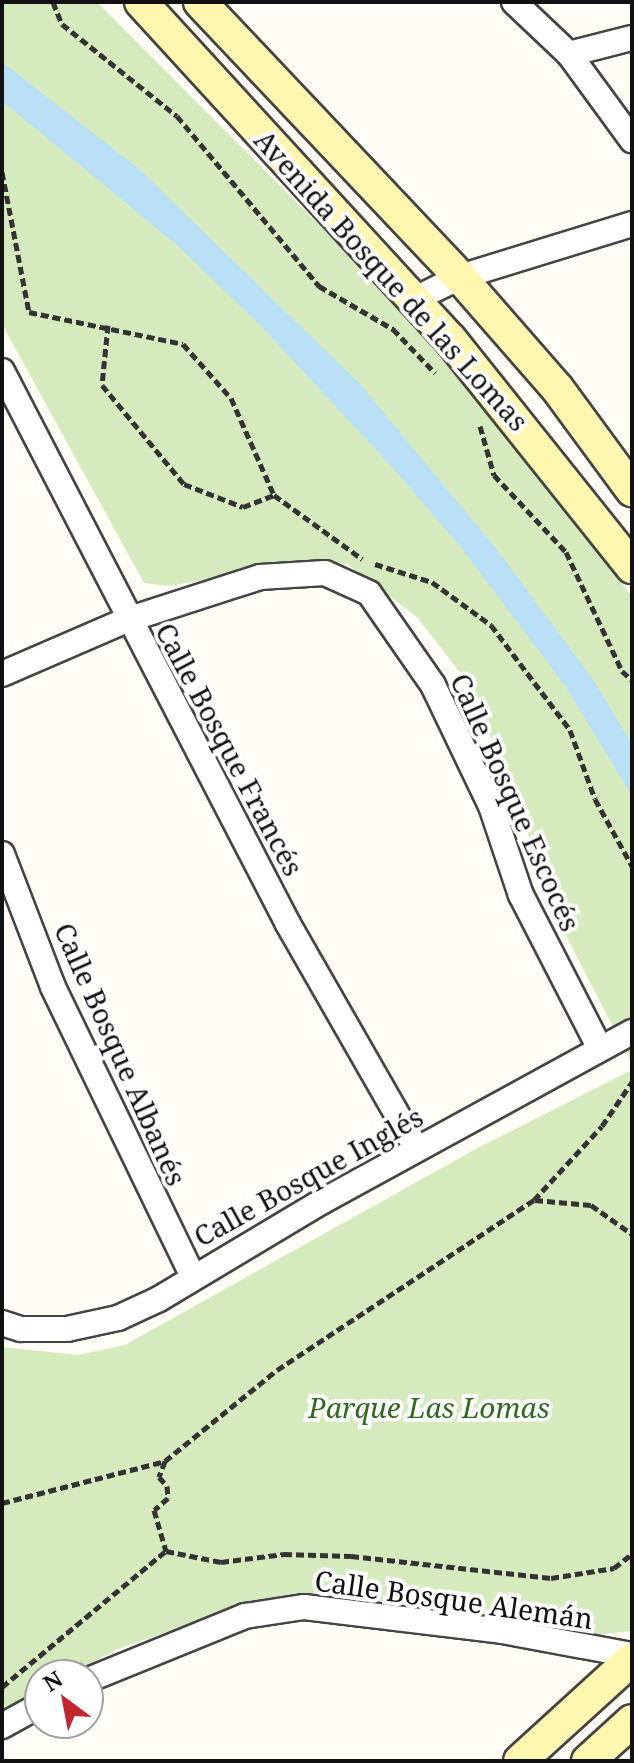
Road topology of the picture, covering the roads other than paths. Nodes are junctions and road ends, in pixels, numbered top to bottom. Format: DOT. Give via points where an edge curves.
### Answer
graph roads {
  1 [pos="141,2"];
  2 [pos="200,2"];
  3 [pos="514,2"];
  4 [pos="632,38"];
  5 [pos="569,54"];
  6 [pos="632,140"];
  7 [pos="632,224"];
  8 [pos="460,277"];
  9 [pos="413,300"];
  10 [pos="2,371"];
  11 [pos="623,478"];
  12 [pos="573,489"];
  13 [pos="632,567"];
  14 [pos="127,620"];
  15 [pos="2,674"];
  16 [pos="2,854"];
  17 [pos="632,1032"];
  18 [pos="600,1049"];
  19 [pos="417,1149"];
  20 [pos="192,1275"];
  21 [pos="2,1323"];
  22 [pos="632,1657"];
  23 [pos="104,1673"];
  24 [pos="24,1714"];
  25 [pos="632,1721"];
  26 [pos="2,1726"];
  27 [pos="520,1761"];
  28 [pos="588,1761"];
  1 -- 9 [label="street, Avenida Bosque de las Lomas"];
  2 -- 8 [label="street, Avenida Bosque de las Lomas"];
  3 -- 5 [label="street"];
  4 -- 5 [label="street"];
  5 -- 6 [label="street"];
  7 -- 8 [label="street"];
  8 -- 9 [label="street"];
  8 -- 11 [label="street, Avenida Bosque de las Lomas" via="557,388"];
  9 -- 12 [label="street, Avenida Bosque de las Lomas"];
  10 -- 14 [label="street, Calle Bosque Francés" via="48,452"];
  11 -- 12 [label="street"];
  12 -- 13 [label="street, Avenida Bosque de las Lomas"];
  14 -- 15 [label="street, Calle Bosque Escocés"];
  14 -- 18 [label="street, Calle Bosque Escocés" via="220,587 303,571 341,578 369,593 433,685 491,806 521,895"];
  14 -- 19 [label="street, Calle Bosque Francés" via="288,924"];
  16 -- 20 [label="street, Calle Bosque Albanés" via="53,987"];
  17 -- 18 [label="street, Calle Bosque Inglés"];
  18 -- 19 [label="street, Calle Bosque Inglés"];
  19 -- 20 [label="street, Calle Bosque Inglés"];
  20 -- 21 [label="street, Calle Bosque Inglés" via="118,1318 67,1329 21,1329"];
  22 -- 23 [label="street, Calle Bosque Alemán" via="502,1631 304,1607 245,1616"];
  22 -- 27 [label="street"];
  24 -- 26 [label="street"];
  25 -- 28 [label="street"];
}
